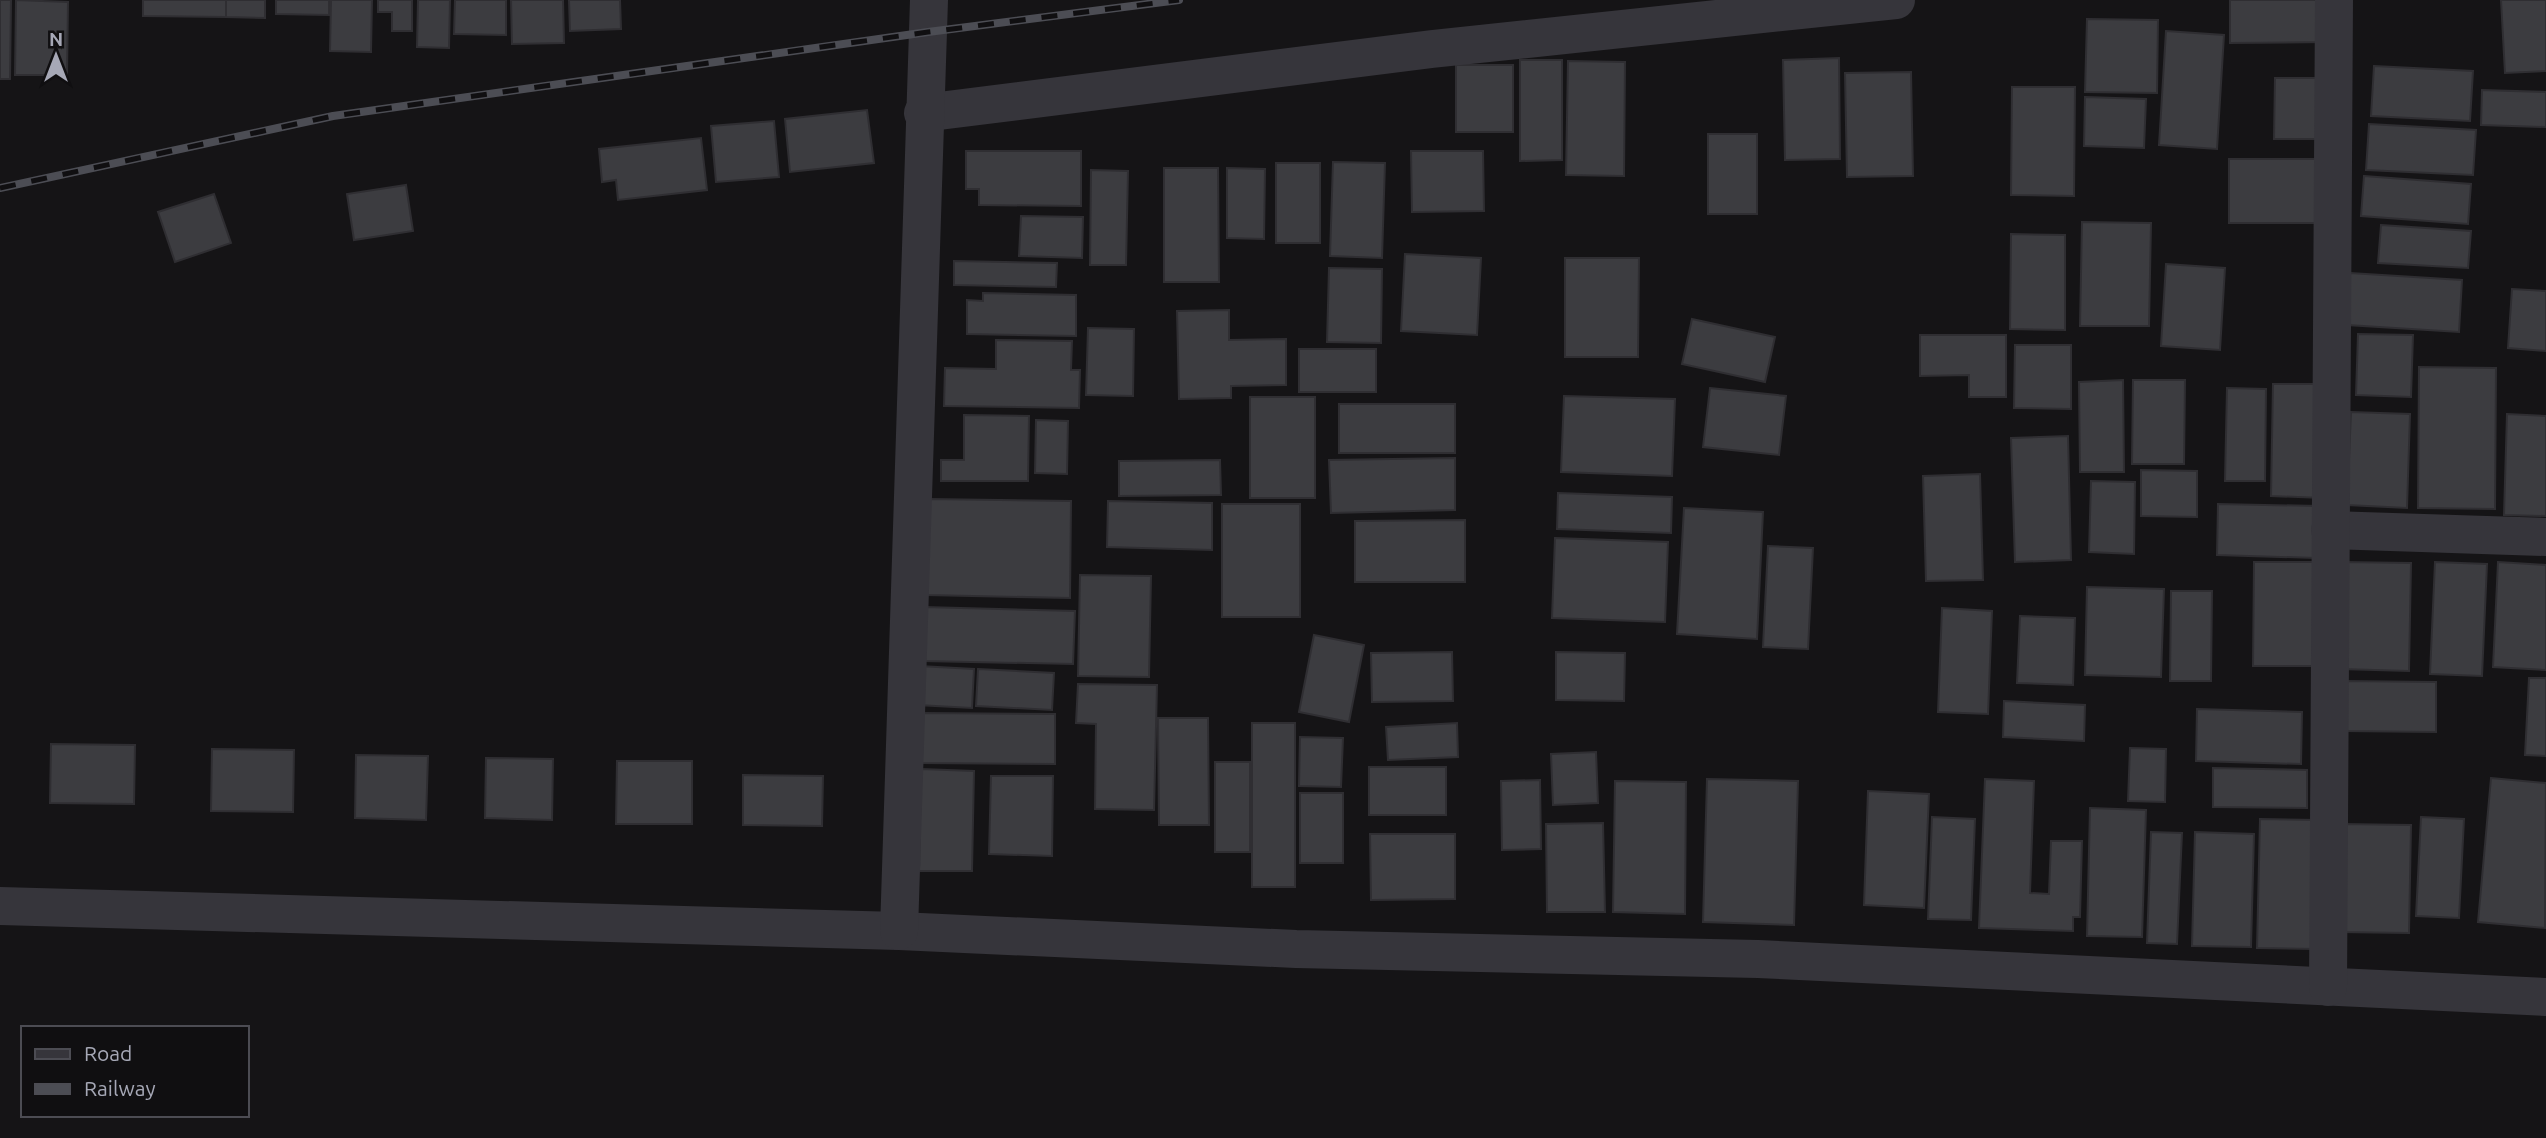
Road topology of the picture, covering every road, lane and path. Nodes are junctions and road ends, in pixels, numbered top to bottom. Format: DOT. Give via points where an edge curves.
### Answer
graph roads {
  1 [pos="929,0"];
  2 [pos="1896,0"];
  3 [pos="2334,0"];
  4 [pos="923,113"];
  5 [pos="2330,530"];
  6 [pos="2546,537"];
  7 [pos="0,906"];
  8 [pos="899,931"];
  9 [pos="2328,986"];
  10 [pos="2546,997"];
  1 -- 4 [label="street"];
  2 -- 4 [label="street" via="1433,49"];
  3 -- 5 [label="street"];
  4 -- 8 [label="street"];
  5 -- 6 [label="street"];
  5 -- 9 [label="street"];
  7 -- 8 [label="street"];
  8 -- 9 [label="street" via="1296,949 1772,960"];
  9 -- 10 [label="street"];
}
